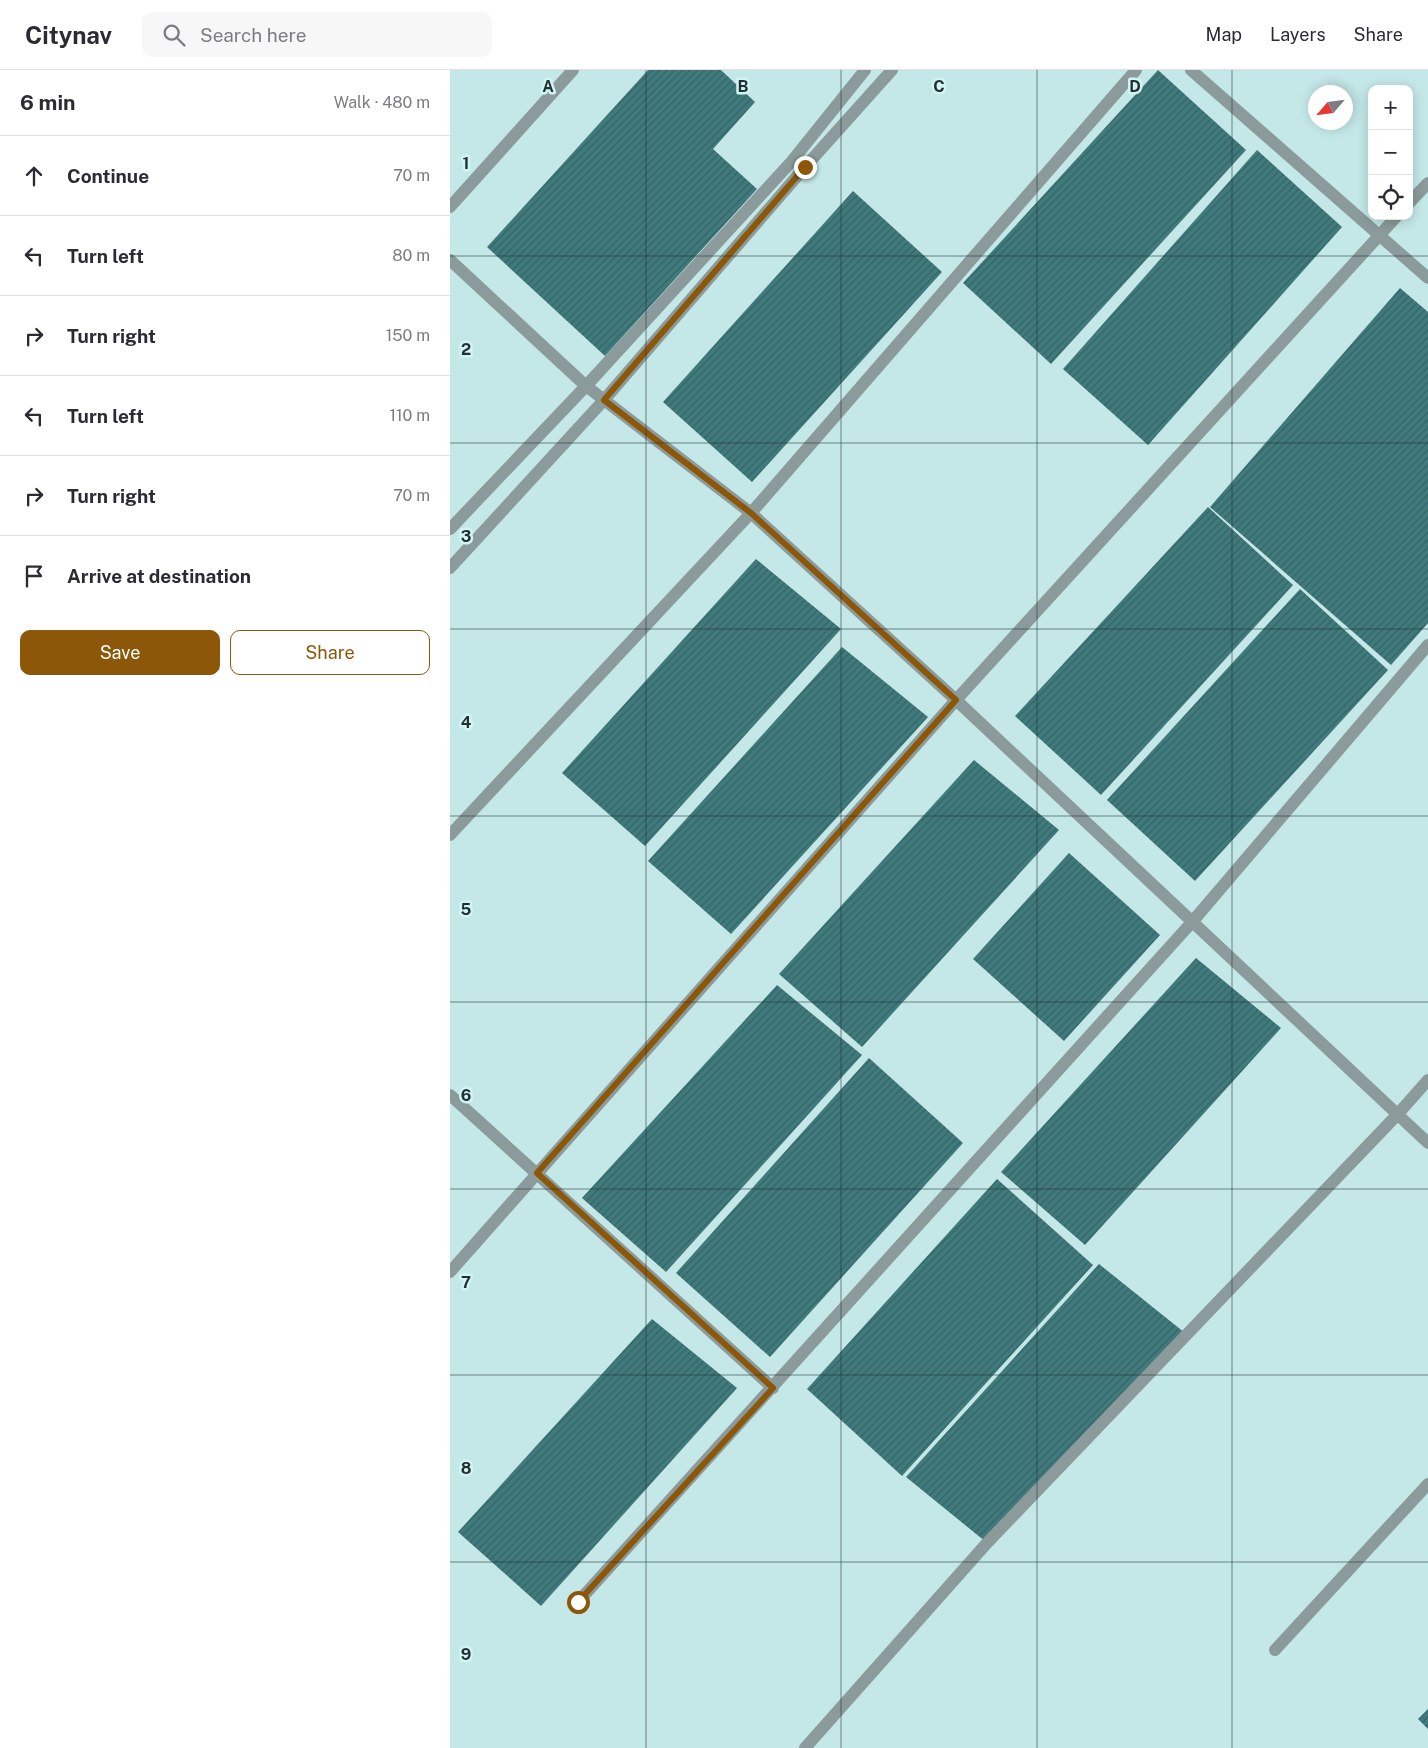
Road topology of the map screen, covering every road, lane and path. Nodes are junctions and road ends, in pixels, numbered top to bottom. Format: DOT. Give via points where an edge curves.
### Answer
graph roads {
  1 [pos="573,70"];
  2 [pos="865,70"];
  3 [pos="892,70"];
  4 [pos="1136,70"];
  5 [pos="1191,70"];
  6 [pos="1428,183"];
  7 [pos="1413,199"];
  8 [pos="450,206"];
  9 [pos="1393,220"];
  10 [pos="1379,235"];
  11 [pos="450,260"];
  12 [pos="1428,278"];
  13 [pos="586,386"];
  14 [pos="604,400"];
  15 [pos="751,513"];
  16 [pos="450,529"];
  17 [pos="450,568"];
  18 [pos="1428,645"];
  19 [pos="956,700"];
  20 [pos="450,835"];
  21 [pos="1193,921"];
  22 [pos="1428,1080"];
  23 [pos="450,1095"];
  24 [pos="1397,1115"];
  25 [pos="1428,1143"];
  26 [pos="537,1173"];
  27 [pos="450,1272"];
  28 [pos="773,1388"];
  29 [pos="1428,1484"];
  30 [pos="578,1602"];
  31 [pos="1275,1650"];
  32 [pos="805,1748"];
  1 -- 8 [label="street"];
  2 -- 13 [label="street" via="792,161"];
  3 -- 14 [label="street"];
  4 -- 15 [label="street"];
  5 -- 10 [label="street"];
  6 -- 7 [label="street"];
  9 -- 10 [label="street"];
  10 -- 12 [label="street"];
  10 -- 19 [label="street"];
  11 -- 13 [label="street"];
  13 -- 14 [label="street"];
  13 -- 16 [label="street"];
  14 -- 15 [label="street"];
  14 -- 17 [label="street"];
  15 -- 19 [label="street"];
  15 -- 20 [label="street"];
  18 -- 21 [label="street"];
  19 -- 21 [label="street"];
  19 -- 26 [label="street"];
  21 -- 24 [label="street"];
  21 -- 28 [label="street"];
  22 -- 24 [label="street"];
  23 -- 26 [label="street"];
  24 -- 25 [label="street"];
  24 -- 32 [label="street" via="987,1543"];
  26 -- 27 [label="street"];
  26 -- 28 [label="street"];
  28 -- 30 [label="street"];
  29 -- 31 [label="street"];
}
